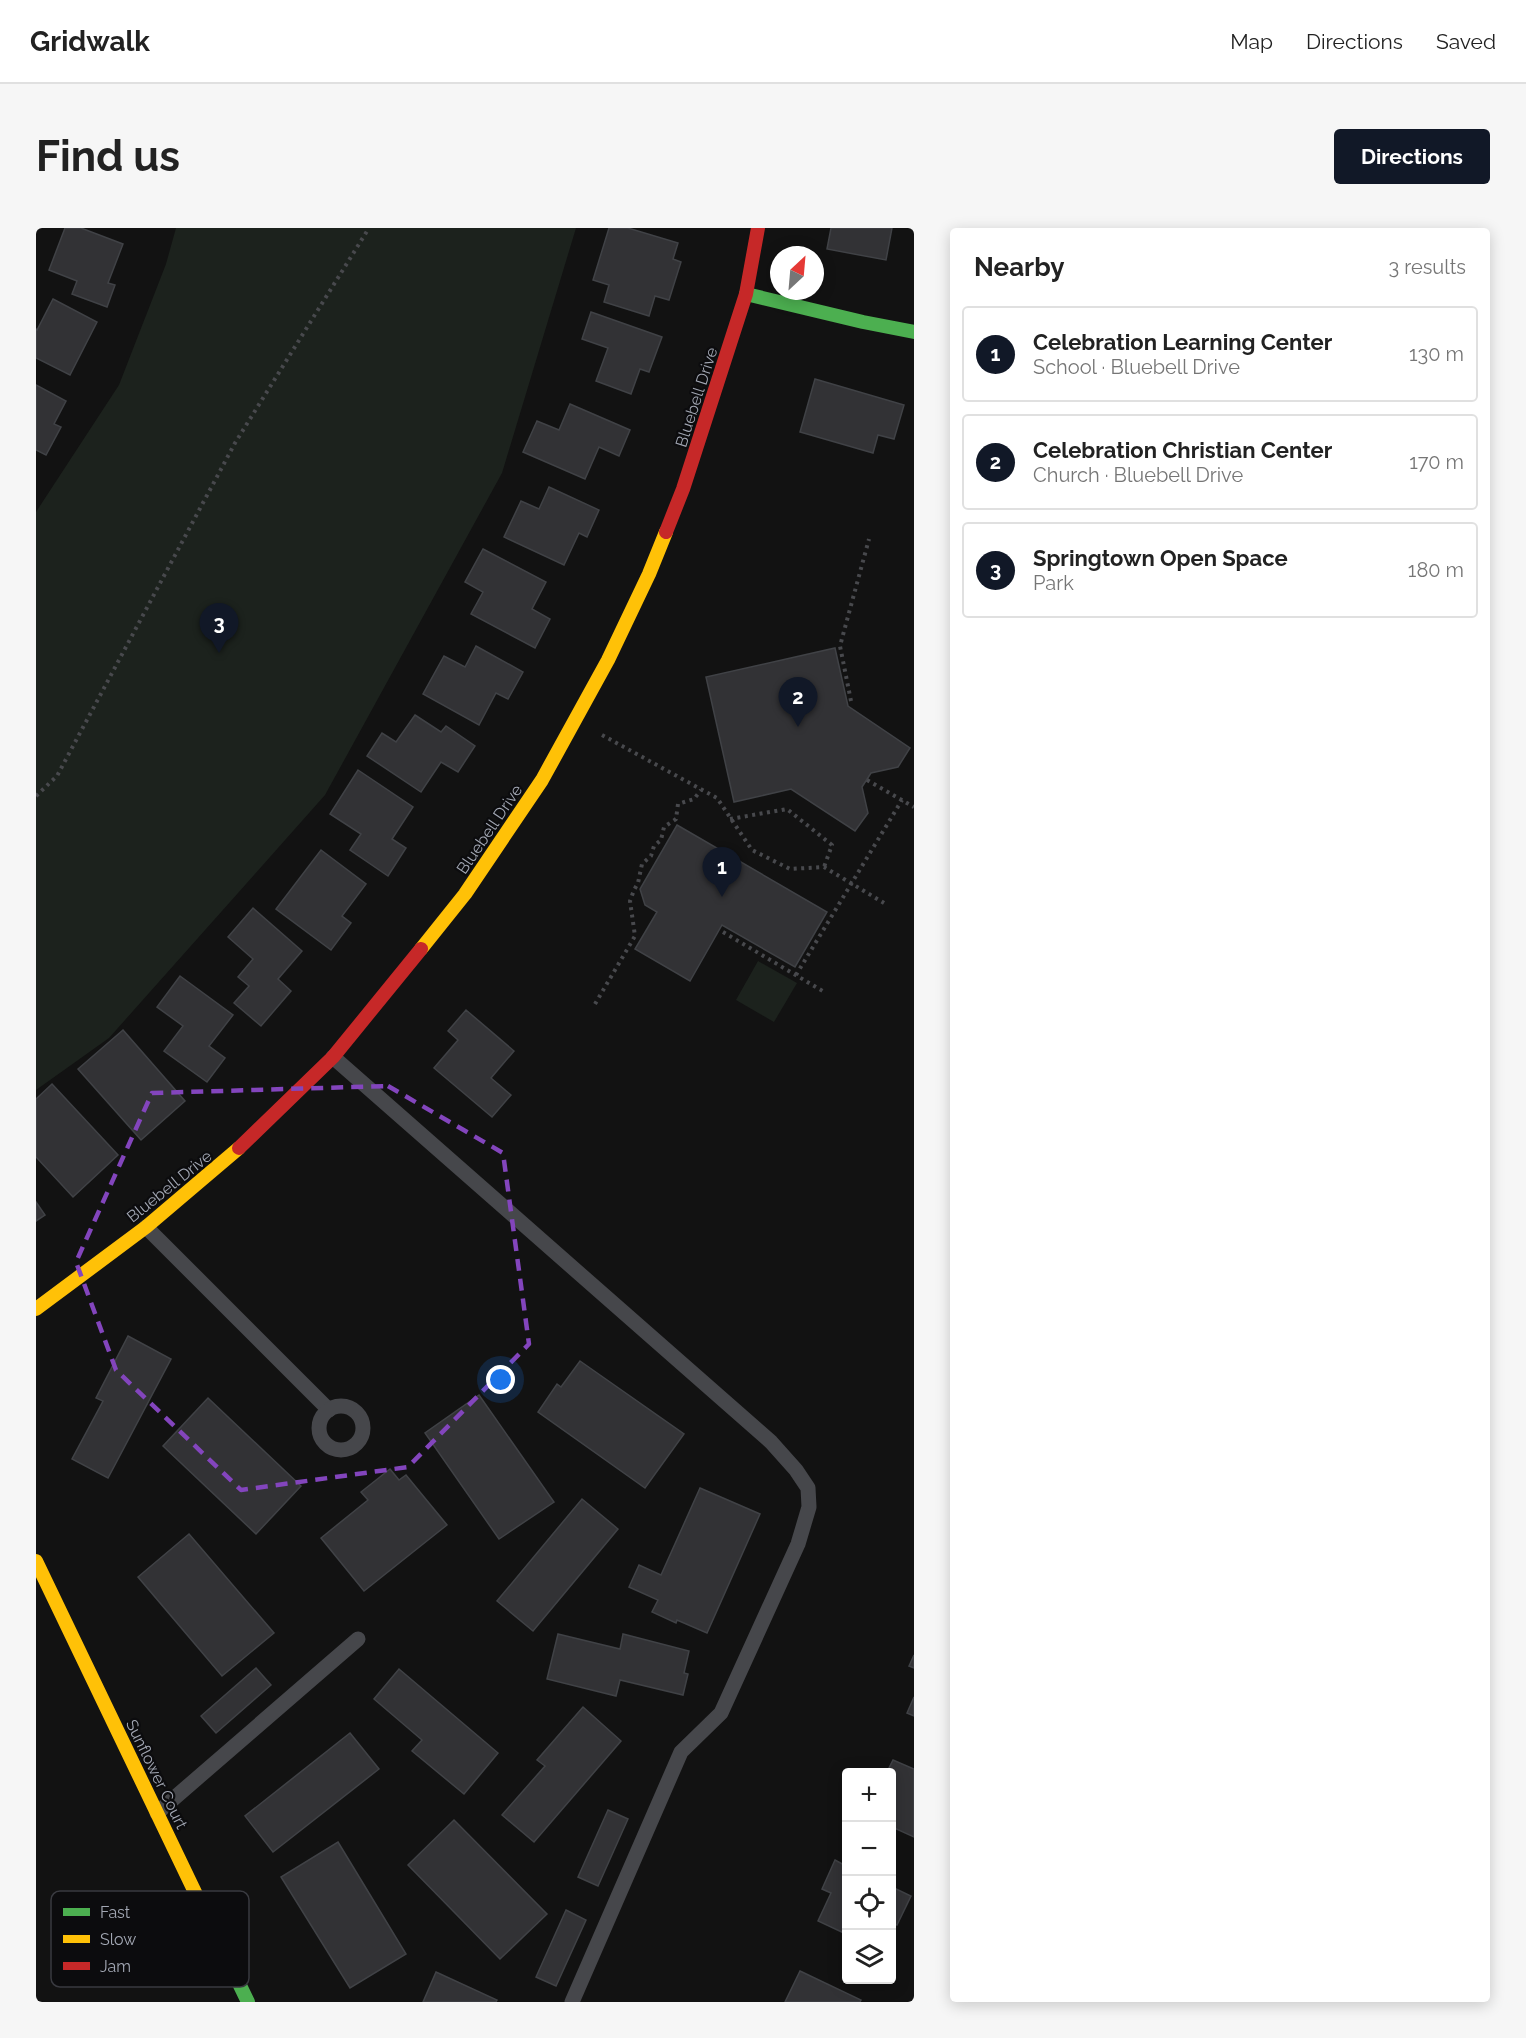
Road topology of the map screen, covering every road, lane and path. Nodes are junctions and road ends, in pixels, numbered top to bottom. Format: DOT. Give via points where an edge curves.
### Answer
graph roads {
  1 [pos="369,228"];
  2 [pos="758,228"];
  3 [pos="746,294"];
  4 [pos="914,332"];
  5 [pos="869,539"];
  6 [pos="851,701"];
  7 [pos="575,720"];
  8 [pos="867,780"];
  9 [pos="701,790"];
  10 [pos="36,796"];
  11 [pos="902,800"];
  12 [pos="914,807"];
  13 [pos="730,819"];
  14 [pos="824,867"];
  15 [pos="850,883"];
  16 [pos="884,903"];
  17 [pos="723,932"];
  18 [pos="796,975"];
  19 [pos="826,993"];
  20 [pos="595,1004"];
  21 [pos="333,1057"];
  22 [pos="146,1227"];
  23 [pos="36,1309"];
  24 [pos="329,1410"];
  25 [pos="36,1561"];
  26 [pos="358,1639"];
  27 [pos="157,1813"];
  28 [pos="195,1891"];
  29 [pos="241,1987"];
  30 [pos="248,2002"];
  31 [pos="572,2002"];
  1 -- 10 [label="path" via="236,443 57,776"];
  2 -- 3 [label="street, Bluebell Drive"];
  3 -- 4 [label="street"];
  3 -- 7 [label="street, Bluebell Drive" via="649,574"];
  5 -- 6 [label="path" via="840,646"];
  7 -- 9 [label="path"];
  7 -- 21 [label="street, Bluebell Drive" via="542,780 465,894"];
  8 -- 11 [label="path"];
  9 -- 13 [label="path" via="717,798"];
  9 -- 20 [label="path" via="694,799 678,804 676,819 664,827 661,840 642,864 630,902 634,936"];
  11 -- 12 [label="path"];
  11 -- 15 [label="path"];
  13 -- 14 [label="path" via="752,850 790,869"];
  13 -- 14 [label="path" via="787,809 832,844"];
  14 -- 15 [label="path"];
  15 -- 16 [label="path"];
  15 -- 18 [label="path"];
  17 -- 18 [label="path"];
  18 -- 19 [label="path"];
  21 -- 22 [label="street, Bluebell Drive" via="225,1162"];
  21 -- 31 [label="lane" via="771,1442 808,1488 809,1507 798,1544 721,1713 681,1752"];
  22 -- 23 [label="street, Bluebell Drive"];
  22 -- 24 [label="lane"];
  25 -- 27 [label="street, Sunflower Court"];
  26 -- 27 [label="lane"];
  27 -- 28 [label="street, Sunflower Court"];
  29 -- 30 [label="street, Sunflower Court"];
}
